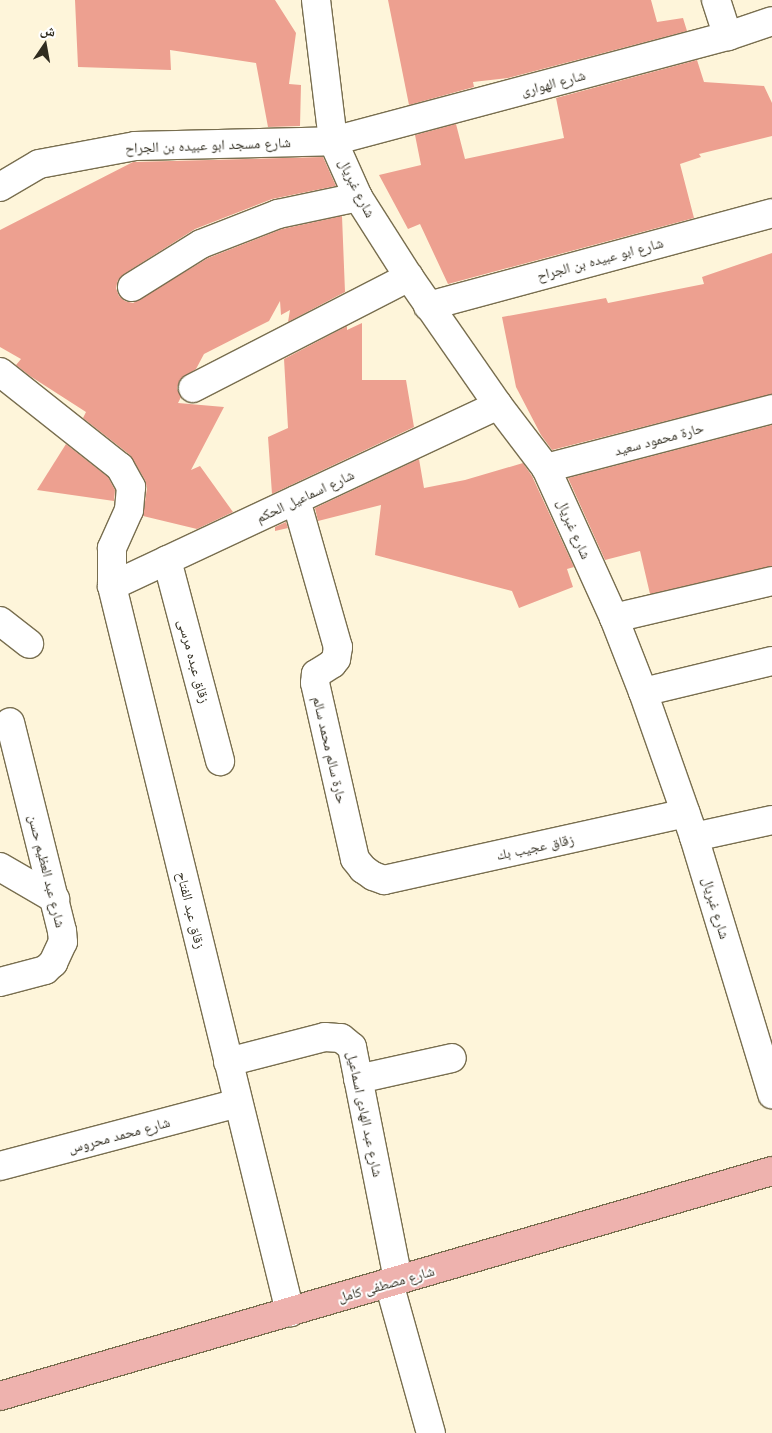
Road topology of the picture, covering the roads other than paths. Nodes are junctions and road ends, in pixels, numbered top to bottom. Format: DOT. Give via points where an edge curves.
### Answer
graph roads {
  1 [pos="316,0"];
  2 [pos="716,0"];
  3 [pos="772,21"];
  4 [pos="728,36"];
  5 [pos="333,141"];
  6 [pos="0,187"];
  7 [pos="358,198"];
  8 [pos="772,213"];
  9 [pos="409,277"];
  10 [pos="132,287"];
  11 [pos="428,306"];
  12 [pos="0,372"];
  13 [pos="192,388"];
  14 [pos="498,405"];
  15 [pos="772,409"];
  16 [pos="546,468"];
  17 [pos="296,500"];
  18 [pos="167,560"];
  19 [pos="772,581"];
  20 [pos="112,586"];
  21 [pos="614,618"];
  22 [pos="0,621"];
  23 [pos="29,644"];
  24 [pos="772,661"];
  25 [pos="643,692"];
  26 [pos="10,722"];
  27 [pos="220,761"];
  28 [pos="772,820"];
  29 [pos="690,825"];
  30 [pos="0,866"];
  31 [pos="384,880"];
  32 [pos="54,900"];
  33 [pos="0,982"];
  34 [pos="452,1058"];
  35 [pos="228,1062"];
  36 [pos="358,1079"];
  37 [pos="772,1094"];
  38 [pos="238,1103"];
  39 [pos="0,1166"];
  40 [pos="772,1171"];
  41 [pos="394,1282"];
  42 [pos="290,1312"];
  43 [pos="0,1396"];
  44 [pos="432,1433"];
  1 -- 5 [label="street, شارع غبريال"];
  2 -- 4 [label="street"];
  3 -- 4 [label="street, شارع الهوارى"];
  4 -- 5 [label="street, شارع الهوارى"];
  5 -- 6 [label="street, شارع مسجد ابو عبيده بن الجراح" via="135,146 39,164"];
  5 -- 7 [label="street, شارع غبريال"];
  7 -- 9 [label="street, شارع غبريال"];
  7 -- 10 [label="street" via="278,214 201,244"];
  8 -- 11 [label="street, شارع ابو عبيده بن الجراح"];
  9 -- 11 [label="street, شارع غبريال"];
  9 -- 13 [label="street"];
  11 -- 14 [label="street, شارع غبريال"];
  12 -- 20 [label="street, زقاق عبد الفتاح" via="120,468 131,487 129,510 112,548"];
  14 -- 16 [label="street, شارع غبريال"];
  14 -- 17 [label="street, شارع اسماعيل الحكم"];
  15 -- 16 [label="street, حارة محمود سعيد"];
  16 -- 21 [label="street, شارع غبريال"];
  17 -- 18 [label="street, شارع اسماعيل الحكم"];
  17 -- 31 [label="street, حارة سالم محمد سالم" via="338,647 336,659 316,674 314,683 346,822 355,859 362,869"];
  18 -- 20 [label="street, شارع اسماعيل الحكم"];
  18 -- 27 [label="street, زقاق عبده مرسى"];
  19 -- 21 [label="street"];
  20 -- 35 [label="street, زقاق عبد الفتاح"];
  21 -- 25 [label="street, شارع غبريال"];
  22 -- 23 [label="street"];
  24 -- 25 [label="street"];
  25 -- 29 [label="street, شارع غبريال"];
  26 -- 32 [label="street, شارع عبد العظيم حسن"];
  28 -- 29 [label="street, زقاق عجيب بك"];
  29 -- 31 [label="street, زقاق عجيب بك"];
  29 -- 37 [label="street, شارع غبريال"];
  30 -- 32 [label="street"];
  32 -- 33 [label="street, شارع عبد العظيم حسن" via="62,942 53,963 45,970"];
  34 -- 36 [label="street"];
  35 -- 36 [label="street, شارع عبد الهادى اسماعيل" via="333,1036 352,1047"];
  35 -- 38 [label="street, زقاق عبد الفتاح"];
  36 -- 41 [label="street, شارع عبد الهادى اسماعيل"];
  38 -- 39 [label="street, شارع محمد محروس"];
  38 -- 42 [label="street, زقاق عبد الفتاح"];
  40 -- 41 [label="main road, شارع مصطفى كامل"];
  41 -- 42 [label="main road, شارع مصطفى كامل"];
  41 -- 44 [label="street, شارع عبد الهادى اسماعيل"];
  42 -- 43 [label="main road, شارع مصطفى كامل"];
}
